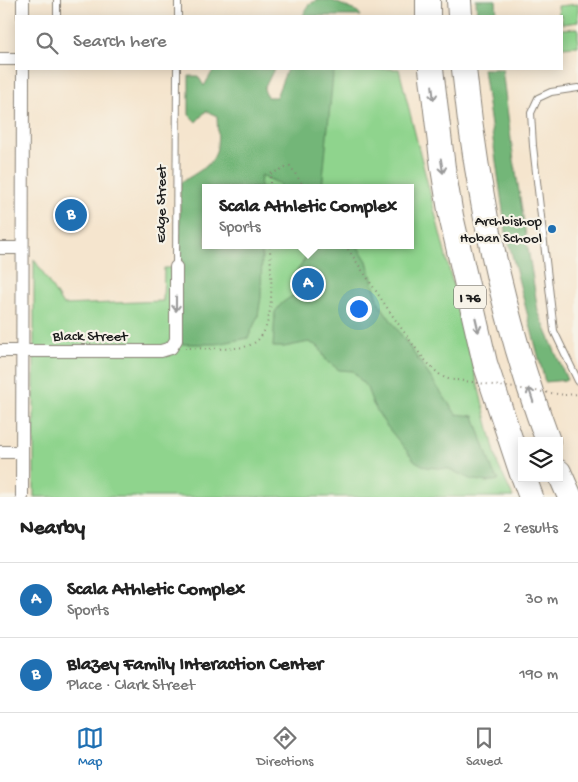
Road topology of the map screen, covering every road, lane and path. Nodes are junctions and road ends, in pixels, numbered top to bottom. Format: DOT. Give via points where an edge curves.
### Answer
graph roads {
  1 [pos="23,0"];
  2 [pos="57,0"];
  3 [pos="178,0"];
  4 [pos="428,0"];
  5 [pos="459,0"];
  6 [pos="23,15"];
  7 [pos="57,15"];
  8 [pos="178,15"];
  9 [pos="428,15"];
  10 [pos="460,15"];
  11 [pos="0,59"];
  12 [pos="15,59"];
  13 [pos="23,70"];
  14 [pos="178,70"];
  15 [pos="431,70"];
  16 [pos="464,70"];
  17 [pos="578,88"];
  18 [pos="270,184"];
  19 [pos="302,184"];
  20 [pos="0,248"];
  21 [pos="22,248"];
  22 [pos="270,249"];
  23 [pos="348,249"];
  24 [pos="176,267"];
  25 [pos="173,344"];
  26 [pos="0,351"];
  27 [pos="23,351"];
  28 [pos="578,381"];
  29 [pos="578,394"];
  30 [pos="547,437"];
  31 [pos="0,452"];
  32 [pos="22,452"];
  33 [pos="518,462"];
  34 [pos="563,481"];
  35 [pos="525,482"];
  36 [pos="22,497"];
  37 [pos="531,497"];
  38 [pos="570,497"];
  1 -- 6 [label="street"];
  2 -- 7 [label="lane"];
  3 -- 8 [label="lane"];
  4 -- 9 [label="highway"];
  5 -- 10 [label="highway"];
  11 -- 12 [label="street"];
  13 -- 21 [label="street"];
  14 -- 24 [label="lane, Edge Street"];
  15 -- 33 [label="highway, I 76, one-way" via="451,216 485,362"];
  30 -- 16 [label="highway, I 76, one-way" via="523,370 494,260 474,159"];
  17 -- 28 [label="lane" via="551,92 538,98 531,113 554,331"];
  18 -- 19 [label="path" via="270,174 290,166"];
  20 -- 21 [label="street"];
  21 -- 27 [label="street"];
  22 -- 25 [label="path" via="270,313 265,332 253,345 242,348"];
  23 -- 29 [label="path, bridge" via="388,310 441,375 450,380"];
  24 -- 25 [label="street, Edge Street, one-way"];
  25 -- 27 [label="street, Black Street" via="161,351"];
  26 -- 27 [label="street, Black Street"];
  27 -- 32 [label="street"];
  31 -- 32 [label="street"];
  32 -- 36 [label="street"];
  34 -- 38 [label="highway"];
  35 -- 37 [label="highway"];
}
